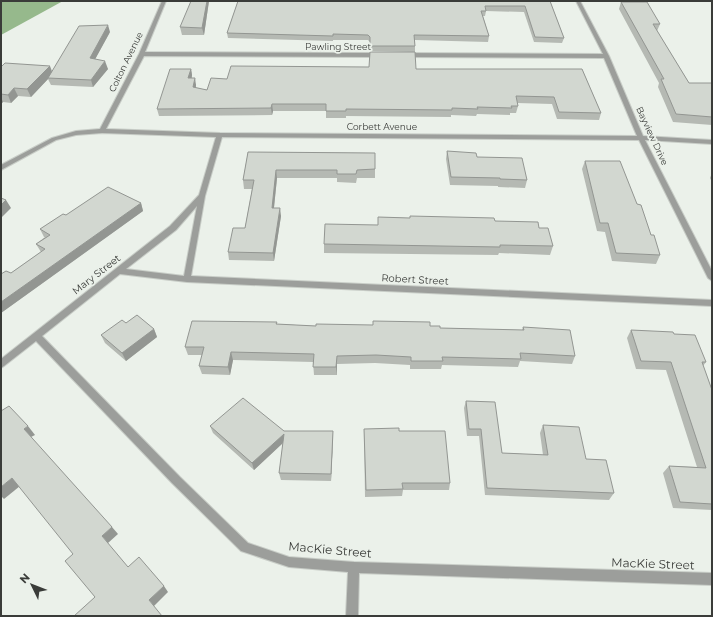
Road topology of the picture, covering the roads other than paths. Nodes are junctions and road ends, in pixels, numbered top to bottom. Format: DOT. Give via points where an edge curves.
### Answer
graph roads {
  1 [pos="164,1"];
  2 [pos="578,1"];
  3 [pos="142,54"];
  4 [pos="386,55"];
  5 [pos="402,55"];
  6 [pos="606,56"];
  7 [pos="102,131"];
  8 [pos="220,135"];
  9 [pos="641,138"];
  10 [pos="712,142"];
  11 [pos="1,168"];
  12 [pos="202,196"];
  13 [pos="118,271"];
  14 [pos="712,278"];
  15 [pos="187,279"];
  16 [pos="712,303"];
  17 [pos="36,336"];
  18 [pos="1,364"];
  19 [pos="354,567"];
  20 [pos="712,579"];
  21 [pos="352,616"];
  1 -- 3 [label="street, Colton Avenue"];
  2 -- 6 [label="street, Bayview Drive"];
  3 -- 4 [label="street, Pawling Street"];
  3 -- 7 [label="street, Colton Avenue"];
  5 -- 6 [label="street"];
  6 -- 9 [label="street, Bayview Drive"];
  7 -- 8 [label="street, Corbett Avenue"];
  7 -- 11 [label="street, Corbett Avenue" via="76,133 54,139"];
  8 -- 9 [label="street, Corbett Avenue"];
  8 -- 12 [label="street, Mary Street"];
  9 -- 10 [label="street, Corbett Avenue"];
  9 -- 14 [label="street, Bayview Drive"];
  12 -- 13 [label="street, Mary Street" via="173,228"];
  12 -- 15 [label="street, Mary Street"];
  13 -- 15 [label="street, Robert Street"];
  13 -- 17 [label="street, Mary Street"];
  15 -- 16 [label="street, Robert Street"];
  17 -- 18 [label="street, Mary Street"];
  17 -- 19 [label="street, MacKie Street" via="245,547 289,562"];
  19 -- 20 [label="street, MacKie Street"];
  19 -- 21 [label="street"];
}
